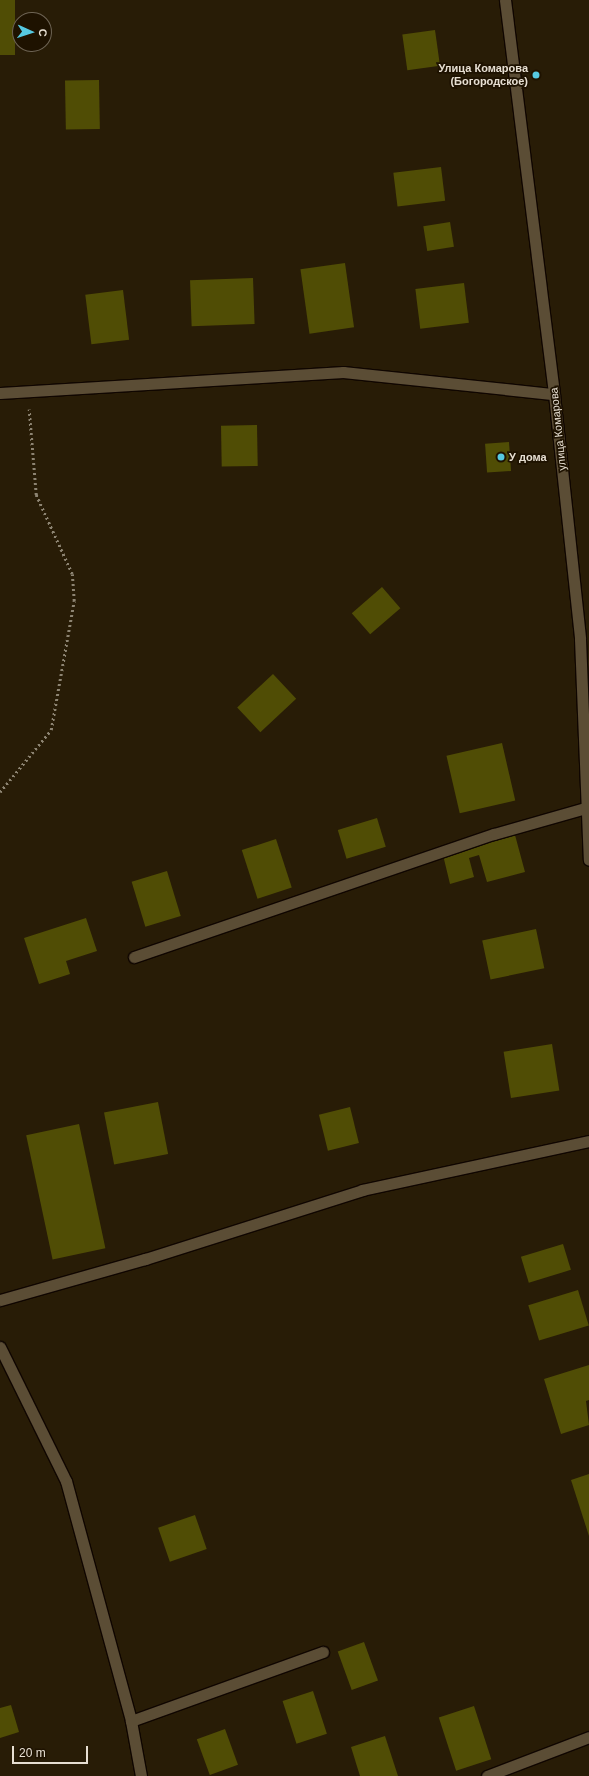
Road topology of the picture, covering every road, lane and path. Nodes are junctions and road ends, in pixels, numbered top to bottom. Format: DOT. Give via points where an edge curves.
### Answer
graph roads {
  1 [pos="506,0"];
  2 [pos="28,392"];
  3 [pos="0,393"];
  4 [pos="554,394"];
  5 [pos="0,791"];
  6 [pos="587,807"];
  7 [pos="589,860"];
  8 [pos="134,957"];
  9 [pos="589,1142"];
  10 [pos="0,1300"];
  11 [pos="0,1347"];
  12 [pos="323,1652"];
  13 [pos="131,1721"];
  14 [pos="589,1737"];
  15 [pos="141,1776"];
  16 [pos="487,1776"];
  1 -- 4 [label="street, улица Комарова"];
  2 -- 3 [label="street"];
  2 -- 4 [label="street" via="343,372"];
  2 -- 5 [label="path" via="36,495 72,574 74,601 51,730"];
  4 -- 6 [label="street, улица Комарова" via="580,639"];
  6 -- 7 [label="street, улица Комарова"];
  6 -- 8 [label="street" via="494,834"];
  9 -- 10 [label="street" via="362,1190 145,1259"];
  11 -- 13 [label="street" via="66,1481"];
  12 -- 13 [label="street"];
  13 -- 15 [label="street"];
  14 -- 16 [label="street"];
}
